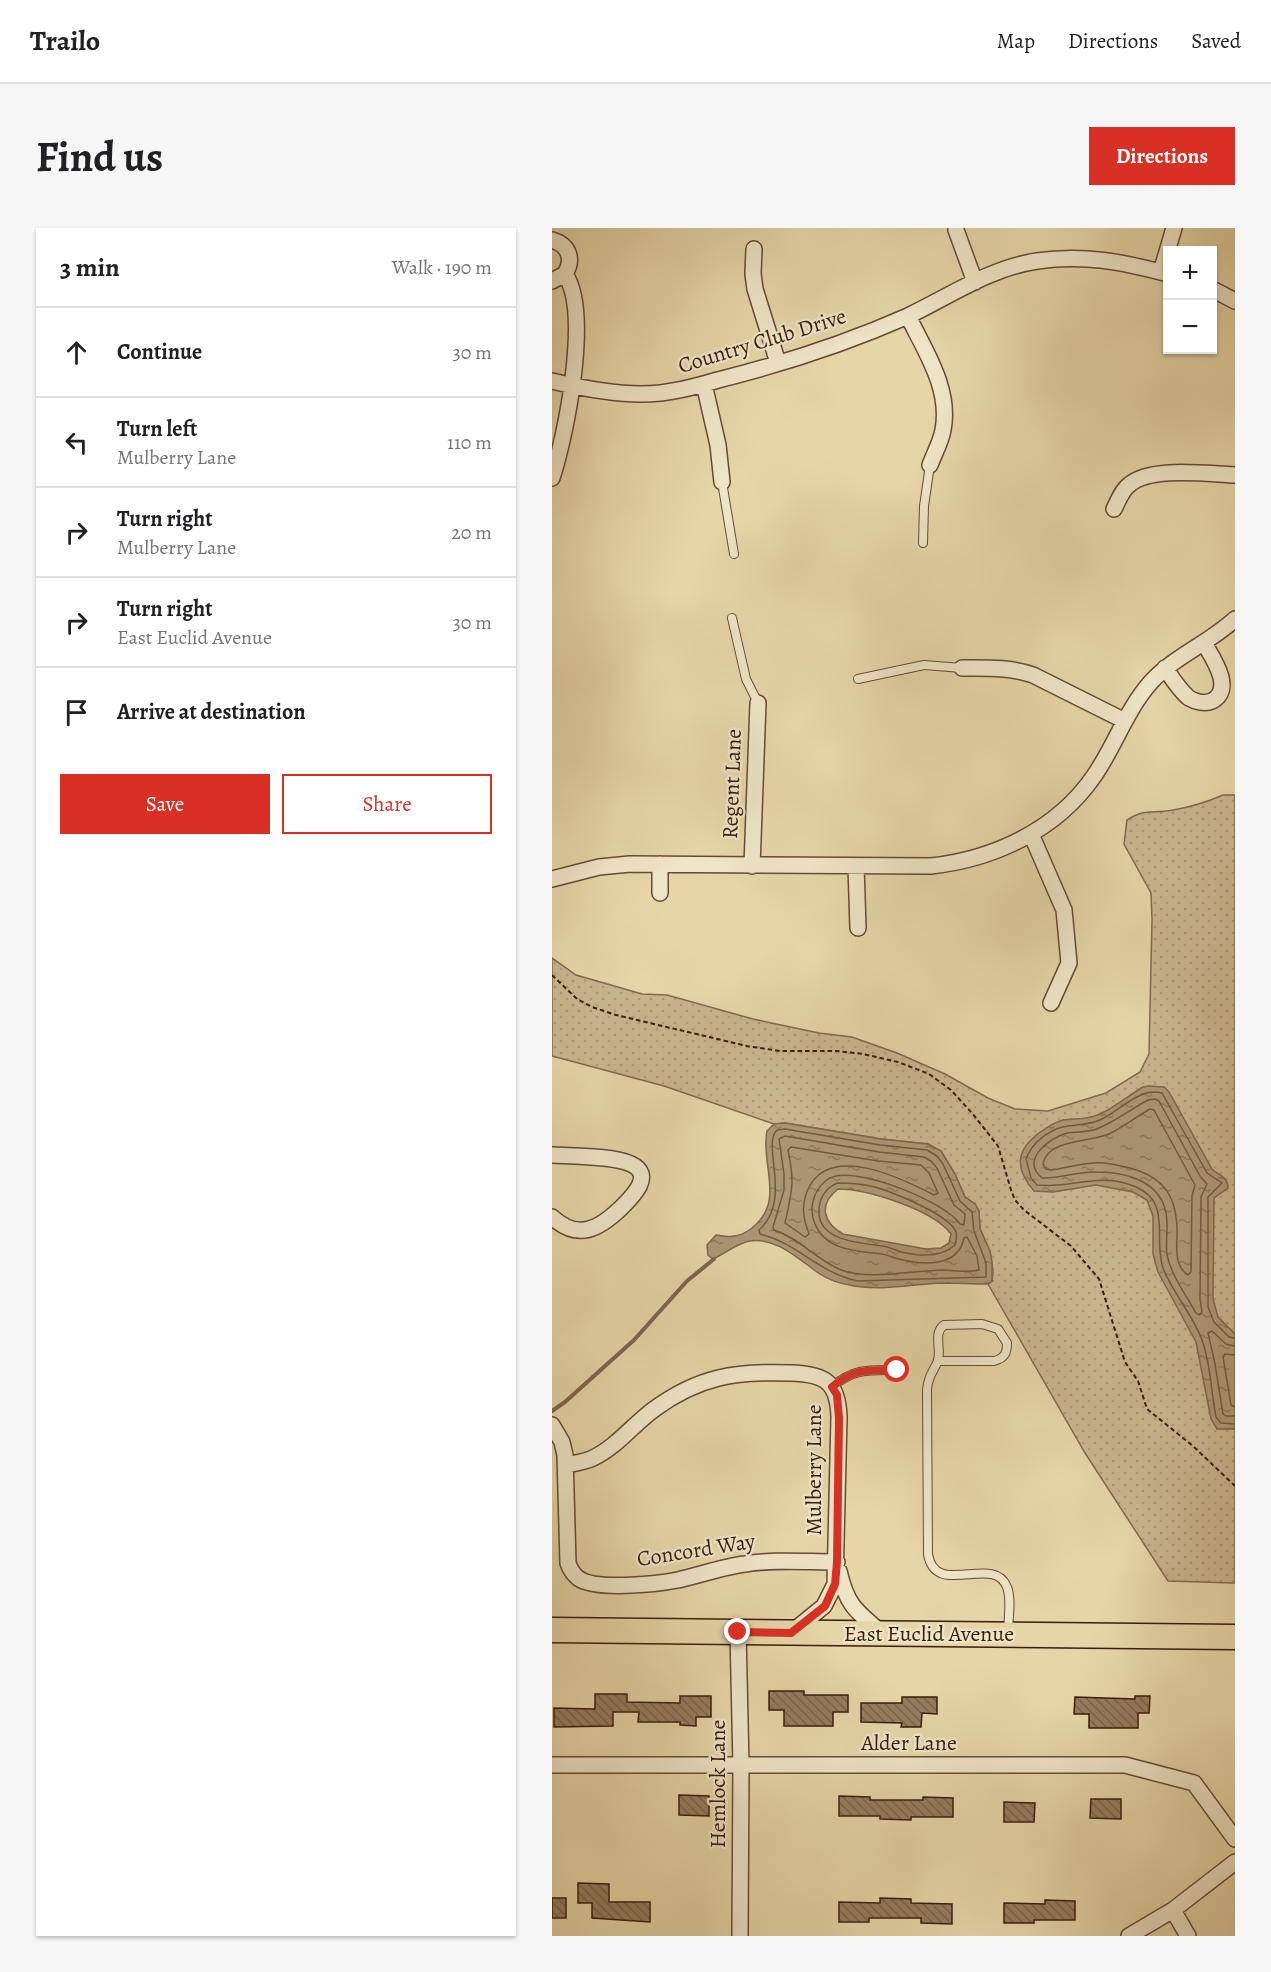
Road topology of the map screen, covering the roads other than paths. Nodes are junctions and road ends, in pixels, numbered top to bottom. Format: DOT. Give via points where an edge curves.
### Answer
graph roads {
  1 [pos="1174,228"];
  2 [pos="956,230"];
  3 [pos="552,240"];
  4 [pos="1170,246"];
  5 [pos="754,249"];
  6 [pos="1163,273"];
  7 [pos="559,277"];
  8 [pos="975,282"];
  9 [pos="1217,292"];
  10 [pos="1235,301"];
  11 [pos="908,315"];
  12 [pos="778,363"];
  13 [pos="552,381"];
  14 [pos="704,384"];
  15 [pos="572,386"];
  16 [pos="930,465"];
  17 [pos="1235,475"];
  18 [pos="552,478"];
  19 [pos="722,482"];
  20 [pos="1114,509"];
  21 [pos="923,543"];
  22 [pos="734,554"];
  23 [pos="732,618"];
  24 [pos="1235,619"];
  25 [pos="1204,643"];
  26 [pos="962,668"];
  27 [pos="1165,669"];
  28 [pos="858,679"];
  29 [pos="758,703"];
  30 [pos="1124,720"];
  31 [pos="1031,834"];
  32 [pos="660,864"];
  33 [pos="856,866"];
  34 [pos="752,867"];
  35 [pos="552,879"];
  36 [pos="660,893"];
  37 [pos="858,928"];
  38 [pos="1051,1003"];
  39 [pos="552,1155"];
  40 [pos="552,1217"];
  41 [pos="938,1361"];
  42 [pos="897,1370"];
  43 [pos="832,1387"];
  44 [pos="552,1425"];
  45 [pos="566,1465"];
  46 [pos="837,1562"];
  47 [pos="552,1630"];
  48 [pos="738,1632"];
  49 [pos="791,1633"];
  50 [pos="883,1634"];
  51 [pos="1008,1635"];
  52 [pos="1235,1637"];
  53 [pos="552,1765"];
  54 [pos="741,1766"];
  55 [pos="1235,1839"];
  56 [pos="1235,1862"];
  57 [pos="1173,1910"];
  58 [pos="740,1936"];
  59 [pos="1129,1936"];
  60 [pos="1188,1936"];
  1 -- 4 [label="street, Country Club Drive"];
  2 -- 8 [label="street"];
  3 -- 7 [label="street" via="569,254 569,268"];
  5 -- 12 [label="street" via="755,289"];
  6 -- 8 [label="street, Country Club Drive" via="1112,260 1062,258 1010,267"];
  7 -- 15 [label="street" via="574,295"];
  8 -- 11 [label="street, Country Club Drive"];
  9 -- 10 [label="street"];
  11 -- 12 [label="street, Country Club Drive"];
  11 -- 16 [label="street" via="943,392 943,431"];
  12 -- 14 [label="street, Country Club Drive"];
  13 -- 15 [label="street, Country Club Drive"];
  14 -- 15 [label="street, Country Club Drive" via="644,394"];
  14 -- 19 [label="street"];
  15 -- 18 [label="street"];
  16 -- 21 [label="lane"];
  17 -- 20 [label="street" via="1139,478 1127,486"];
  19 -- 22 [label="lane"];
  23 -- 29 [label="lane" via="746,679"];
  24 -- 25 [label="street"];
  25 -- 27 [label="street"];
  25 -- 27 [label="street" via="1222,676 1223,686 1216,699 1200,702 1190,698"];
  26 -- 28 [label="lane" via="924,665"];
  26 -- 30 [label="street" via="1026,672"];
  27 -- 30 [label="street"];
  29 -- 34 [label="street, Regent Lane"];
  30 -- 31 [label="street" via="1094,776 1077,797"];
  31 -- 33 [label="street" via="957,863 931,867"];
  31 -- 38 [label="street" via="1064,910 1070,963"];
  32 -- 34 [label="street"];
  32 -- 35 [label="street" via="599,867"];
  32 -- 36 [label="street"];
  33 -- 34 [label="street"];
  33 -- 37 [label="street"];
  39 -- 40 [label="street" via="621,1160 632,1164 641,1175 634,1195 596,1228 577,1230"];
  41 -- 41 [label="lane" via="1002,1359 1007,1343 998,1329 991,1326 944,1325 938,1332"];
  41 -- 51 [label="lane" via="928,1378 927,1390 929,1563 941,1574 1001,1578 1008,1590"];
  42 -- 43 [label="lane" via="853,1373"];
  43 -- 45 [label="street, Mulberry Lane" via="816,1375 806,1374 762,1372 714,1378 654,1409 603,1452"];
  43 -- 46 [label="street, Mulberry Lane" via="837,1395 839,1418"];
  44 -- 45 [label="street, Concord Way" via="562,1442"];
  45 -- 46 [label="street, Concord Way" via="568,1563 584,1581 652,1582 744,1564"];
  46 -- 49 [label="street, Mulberry Lane" via="835,1584 825,1606"];
  46 -- 50 [label="street, Mulberry Lane" via="844,1594"];
  47 -- 48 [label="main road, East Euclid Avenue"];
  48 -- 49 [label="main road, East Euclid Avenue"];
  48 -- 54 [label="street, Hemlock Lane"];
  49 -- 50 [label="main road, East Euclid Avenue"];
  50 -- 51 [label="main road, East Euclid Avenue"];
  51 -- 52 [label="main road, East Euclid Avenue"];
  53 -- 54 [label="street, Alder Lane"];
  54 -- 55 [label="street, Alder Lane" via="1125,1765 1194,1783"];
  54 -- 58 [label="street, Hemlock Lane"];
  56 -- 57 [label="street"];
  57 -- 59 [label="street"];
  57 -- 60 [label="street"];
}
